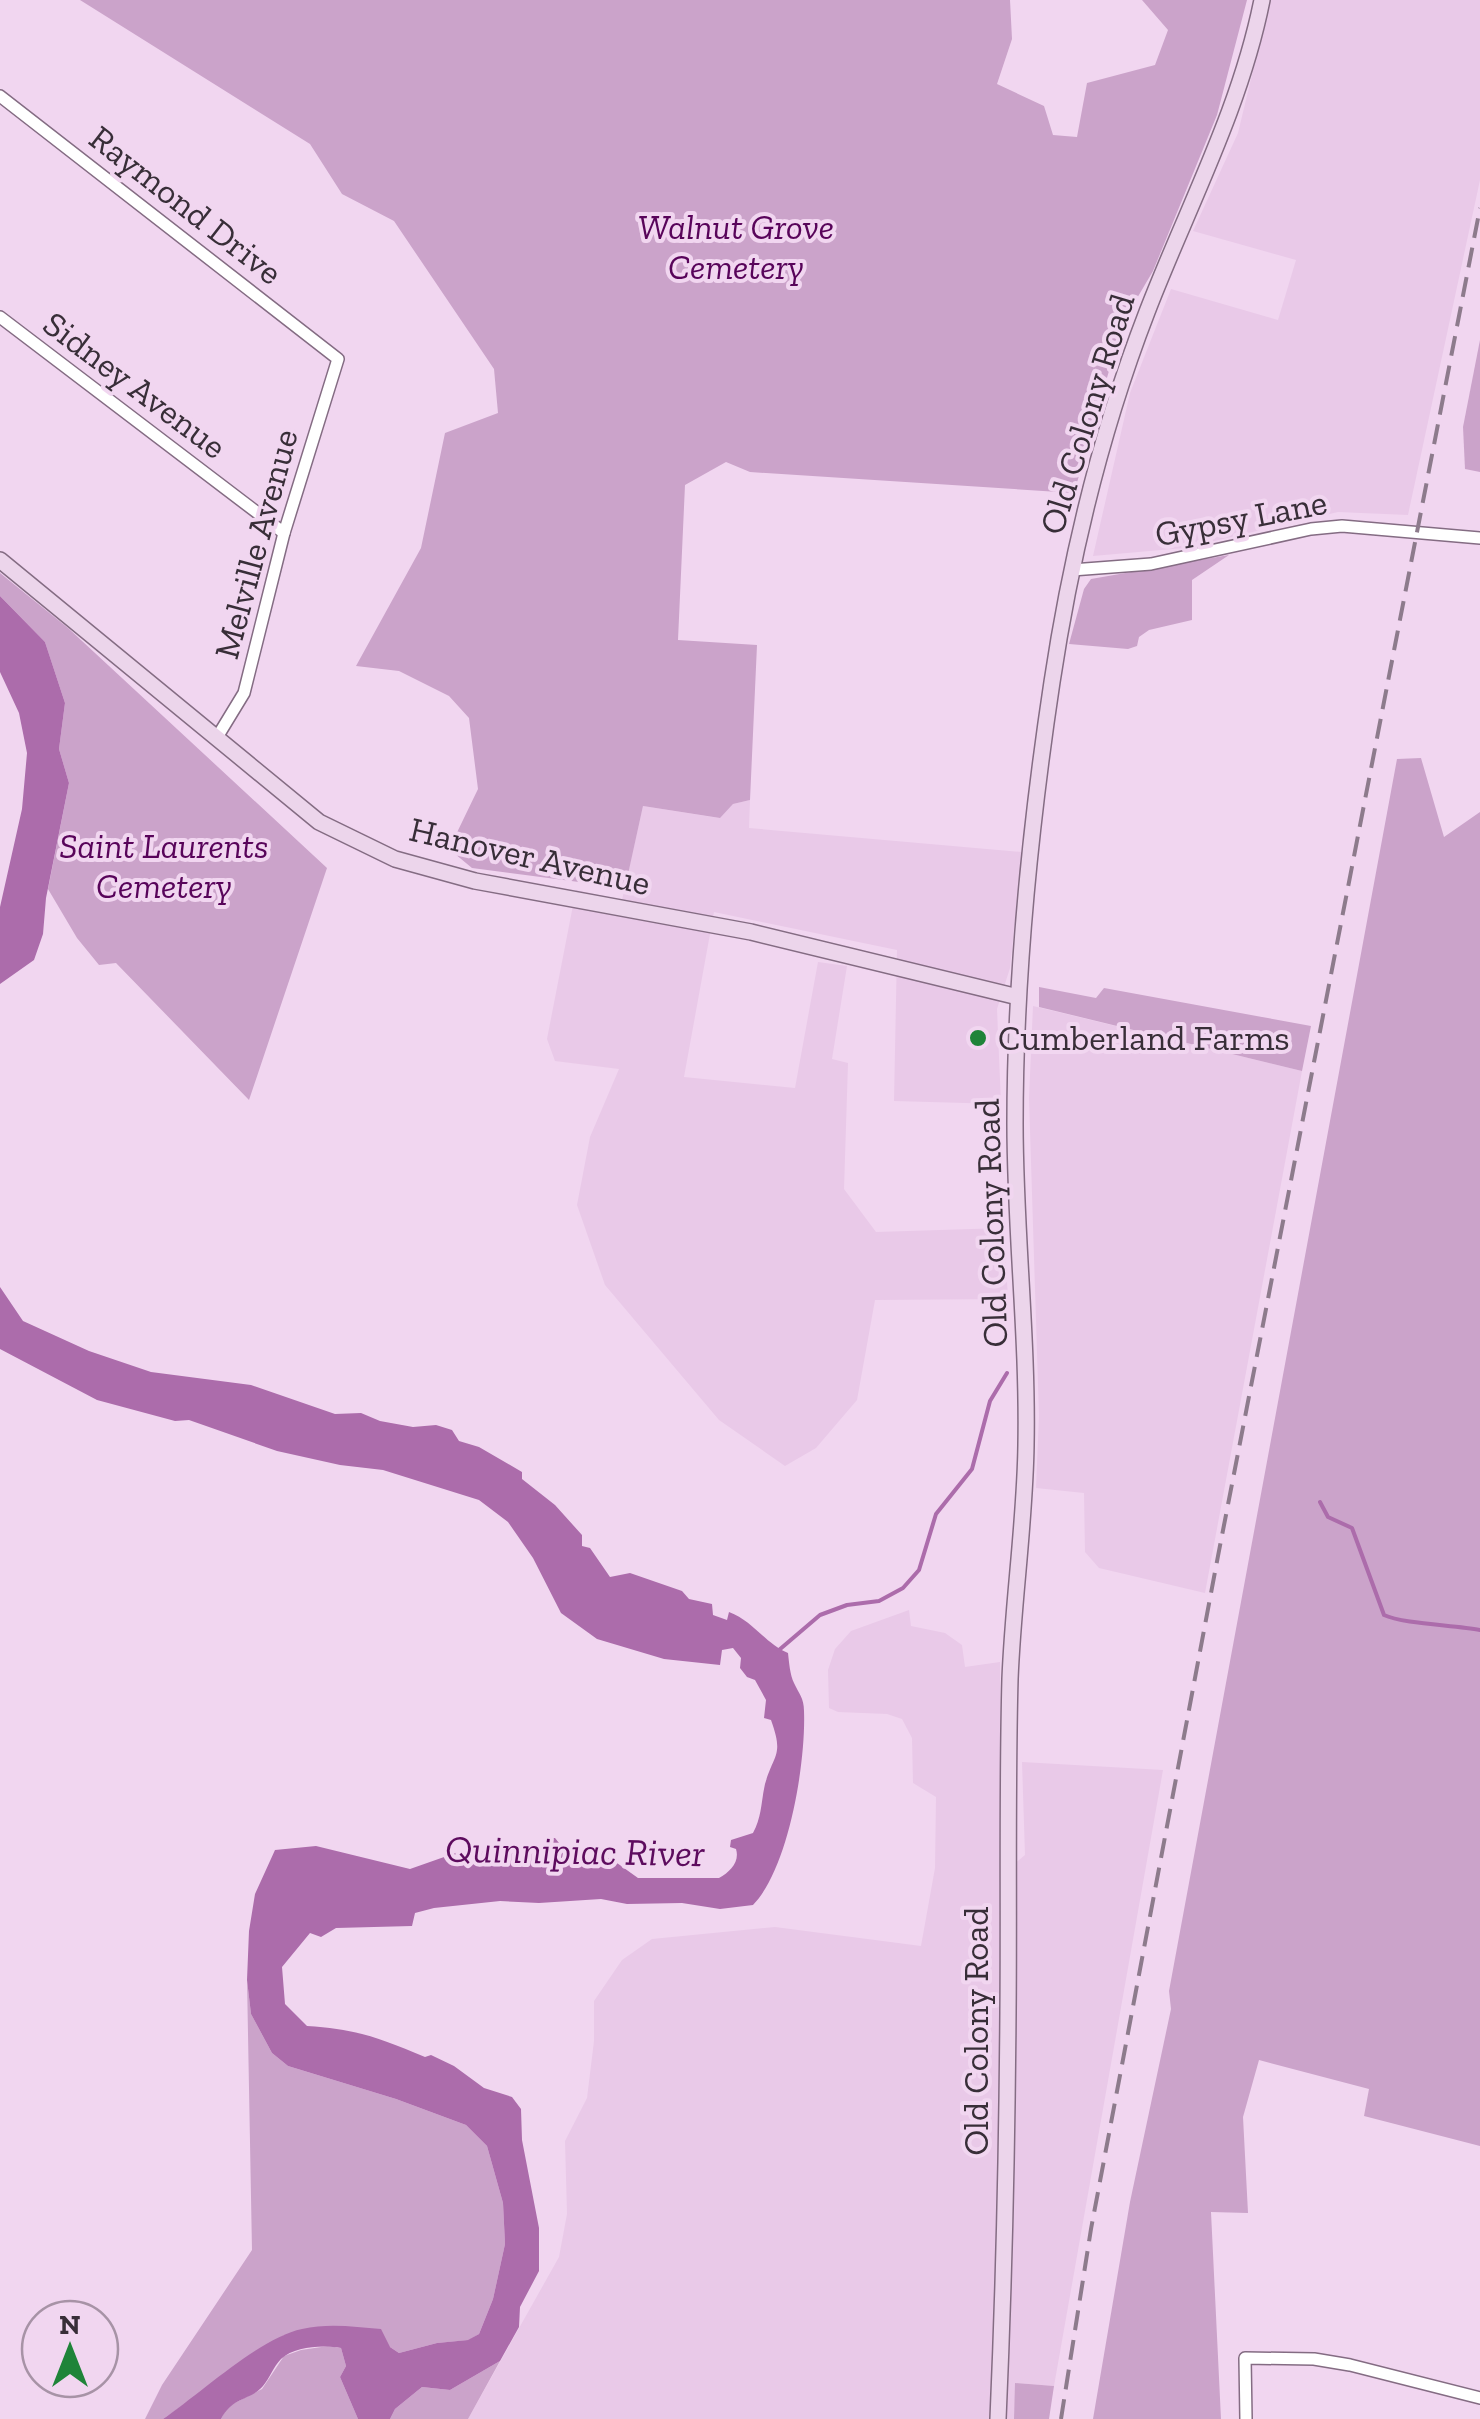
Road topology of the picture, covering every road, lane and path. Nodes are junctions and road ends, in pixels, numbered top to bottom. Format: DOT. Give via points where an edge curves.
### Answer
graph roads {
  1 [pos="1262,0"];
  2 [pos="0,96"];
  3 [pos="0,317"];
  4 [pos="338,358"];
  5 [pos="284,533"];
  6 [pos="1480,538"];
  7 [pos="0,560"];
  8 [pos="1072,570"];
  9 [pos="216,739"];
  10 [pos="1018,998"];
  11 [pos="1480,2398"];
  12 [pos="998,2419"];
  13 [pos="1246,2419"];
  1 -- 8 [label="main road, Old Colony Road" via="1231,111 1127,367"];
  2 -- 4 [label="street, Raymond Drive"];
  3 -- 5 [label="street, Sidney Avenue"];
  4 -- 5 [label="street, Melville Avenue"];
  5 -- 9 [label="street, Melville Avenue" via="244,693"];
  6 -- 8 [label="street, Gypsy Lane" via="1342,526 1152,564"];
  7 -- 9 [label="main road, Hanover Avenue"];
  8 -- 10 [label="main road, Old Colony Road" via="1046,724"];
  9 -- 10 [label="main road, Hanover Avenue" via="320,822 395,859 475,881 752,932"];
  10 -- 12 [label="main road, Old Colony Road" via="1016,1176 1026,1440 1010,1677"];
  11 -- 13 [label="street" via="1350,2364 1245,2358"];
}
